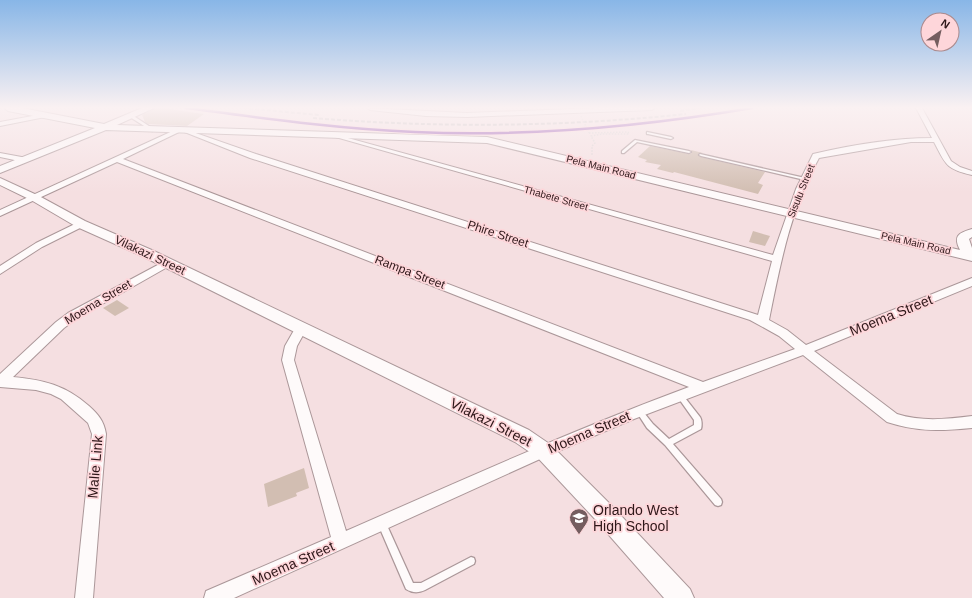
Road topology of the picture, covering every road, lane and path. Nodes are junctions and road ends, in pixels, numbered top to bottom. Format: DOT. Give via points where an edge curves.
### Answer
graph roads {
  1 [pos="86,136"];
  2 [pos="170,136"];
  3 [pos="195,136"];
  4 [pos="335,136"];
  5 [pos="592,136"];
  6 [pos="661,136"];
  7 [pos="934,136"];
  8 [pos="671,138"];
  9 [pos="936,140"];
  10 [pos="654,144"];
  11 [pos="623,152"];
  12 [pos="689,152"];
  13 [pos="0,155"];
  14 [pos="701,155"];
  15 [pos="593,158"];
  16 [pos="116,159"];
  17 [pos="24,160"];
  18 [pos="0,170"];
  19 [pos="972,173"];
  20 [pos="805,180"];
  21 [pos="0,181"];
  22 [pos="35,198"];
  23 [pos="0,214"];
  24 [pos="791,214"];
  25 [pos="81,224"];
  26 [pos="972,233"];
  27 [pos="971,258"];
  28 [pos="776,259"];
  29 [pos="167,263"];
  30 [pos="0,271"];
  31 [pos="971,283"];
  32 [pos="763,320"];
  33 [pos="301,328"];
  34 [pos="805,350"];
  35 [pos="0,382"];
  36 [pos="702,387"];
  37 [pos="680,395"];
  38 [pos="638,411"];
  39 [pos="972,422"];
  40 [pos="668,443"];
  41 [pos="544,451"];
  42 [pos="718,502"];
  43 [pos="382,524"];
  44 [pos="341,542"];
  45 [pos="472,561"];
  46 [pos="84,598"];
  47 [pos="213,598"];
  48 [pos="681,598"];
  1 -- 17 [label="main road"];
  2 -- 16 [label="street"];
  3 -- 32 [label="street, Phire Street"];
  4 -- 24 [label="main road, Pela Main Road" via="487,140"];
  4 -- 28 [label="street, Thabete Street"];
  5 -- 15 [label="path, bridge" via="595,143 592,146"];
  6 -- 8 [label="lane"];
  6 -- 10 [label="lane"];
  7 -- 9 [label="street"];
  9 -- 19 [label="street" via="951,166"];
  9 -- 20 [label="street, Sisulu Street" via="911,140 820,154 814,160"];
  10 -- 11 [label="lane" via="636,140"];
  10 -- 12 [label="lane"];
  13 -- 17 [label="street"];
  14 -- 20 [label="lane"];
  16 -- 22 [label="street"];
  16 -- 36 [label="street, Rampa Street"];
  17 -- 18 [label="main road"];
  20 -- 24 [label="street, Sisulu Street"];
  21 -- 22 [label="main road, Vilakazi Street"];
  22 -- 23 [label="street"];
  22 -- 25 [label="main road, Vilakazi Street"];
  24 -- 27 [label="main road, Pela Main Road"];
  24 -- 28 [label="street, Sisulu Street"];
  25 -- 29 [label="main road, Vilakazi Street"];
  25 -- 30 [label="street" via="38,245"];
  26 -- 27 [label="main road" via="963,238"];
  28 -- 32 [label="street, Sisulu Street"];
  29 -- 33 [label="main road, Vilakazi Street"];
  29 -- 35 [label="street, Moema Street" via="72,316"];
  31 -- 34 [label="street, Moema Street"];
  32 -- 34 [label="street, Phire Street"];
  33 -- 41 [label="main road, Vilakazi Street" via="522,436"];
  33 -- 44 [label="street" via="291,346 288,360"];
  34 -- 36 [label="street, Moema Street"];
  34 -- 39 [label="street, Phire Street" via="892,418 906,424 929,426"];
  35 -- 46 [label="street, Malie Link" via="46,386 61,392 80,405 98,425"];
  36 -- 37 [label="street, Moema Street"];
  37 -- 38 [label="street, Moema Street"];
  37 -- 40 [label="lane" via="698,419 698,427"];
  38 -- 40 [label="lane"];
  38 -- 41 [label="street, Moema Street"];
  40 -- 42 [label="lane"];
  41 -- 43 [label="street, Moema Street"];
  41 -- 48 [label="main road, Vilakazi Street"];
  43 -- 44 [label="street, Moema Street"];
  43 -- 45 [label="lane" via="412,588 422,587"];
  44 -- 47 [label="street, Moema Street"];
}
